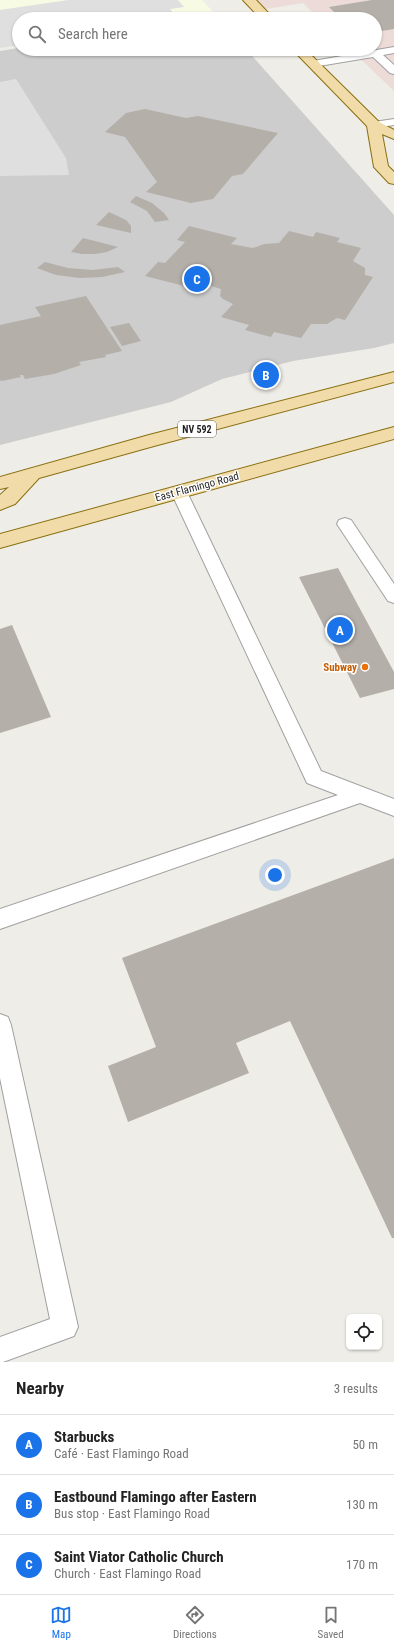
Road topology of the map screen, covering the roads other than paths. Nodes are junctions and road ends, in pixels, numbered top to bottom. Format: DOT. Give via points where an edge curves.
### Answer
graph roads {
  1 [pos="250,0"];
  2 [pos="261,12"];
  3 [pos="394,50"];
  4 [pos="382,52"];
  5 [pos="305,56"];
  6 [pos="358,56"];
  7 [pos="378,56"];
  8 [pos="313,64"];
  9 [pos="394,71"];
  10 [pos="394,122"];
  11 [pos="374,125"];
  12 [pos="394,135"];
  13 [pos="394,180"];
  14 [pos="394,377"];
  15 [pos="394,433"];
  16 [pos="32,474"];
  17 [pos="0,483"];
  18 [pos="179,492"];
  19 [pos="0,503"];
  20 [pos="345,524"];
  21 [pos="0,541"];
  22 [pos="394,597"];
  23 [pos="361,795"];
  24 [pos="394,808"];
  25 [pos="0,919"];
  26 [pos="0,1025"];
  27 [pos="0,1350"];
  1 -- 2 [label="main road"];
  3 -- 4 [label="lane"];
  5 -- 8 [label="main road"];
  6 -- 8 [label="lane"];
  7 -- 9 [label="lane"];
  8 -- 11 [label="main road"];
  10 -- 11 [label="lane"];
  11 -- 12 [label="main road"];
  11 -- 13 [label="main road" via="381,167"];
  14 -- 16 [label="main road, NV 592"];
  15 -- 18 [label="main road, East Flamingo Road"];
  16 -- 17 [label="main road, NV 592"];
  16 -- 19 [label="main road" via="8,499"];
  18 -- 21 [label="main road, East Flamingo Road"];
  18 -- 23 [label="lane" via="314,777"];
  20 -- 22 [label="lane"];
  23 -- 24 [label="lane"];
  23 -- 25 [label="lane"];
  26 -- 27 [label="lane" via="65,1327"];
}
